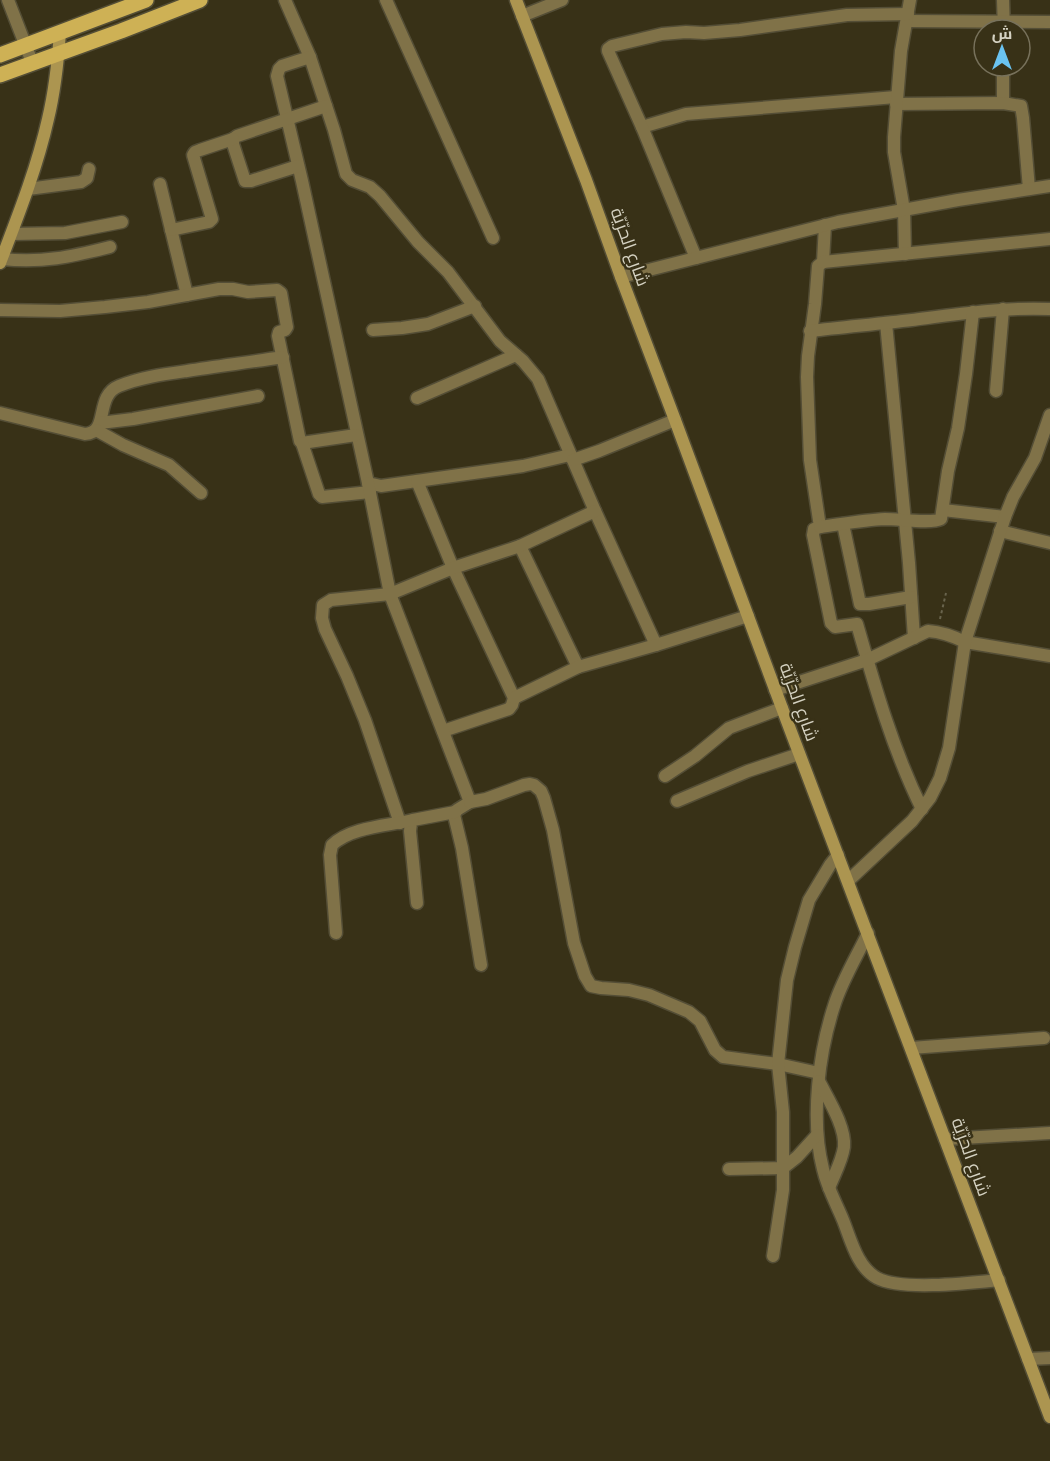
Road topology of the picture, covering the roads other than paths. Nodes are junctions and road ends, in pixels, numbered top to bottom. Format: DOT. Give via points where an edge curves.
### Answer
graph roads {
  1 [pos="8,0"];
  2 [pos="146,0"];
  3 [pos="200,0"];
  4 [pos="285,0"];
  5 [pos="386,0"];
  6 [pos="516,0"];
  7 [pos="562,0"];
  8 [pos="910,0"];
  9 [pos="1003,0"];
  10 [pos="129,3"];
  11 [pos="522,16"];
  12 [pos="908,17"];
  13 [pos="1004,18"];
  14 [pos="1050,22"];
  15 [pos="972,23"];
  16 [pos="1032,24"];
  17 [pos="60,32"];
  18 [pos="26,45"];
  19 [pos="59,54"];
  20 [pos="0,55"];
  21 [pos="310,57"];
  22 [pos="32,62"];
  23 [pos="0,75"];
  24 [pos="1003,78"];
  25 [pos="896,101"];
  26 [pos="1003,103"];
  27 [pos="326,106"];
  28 [pos="287,120"];
  29 [pos="642,127"];
  30 [pos="233,139"];
  31 [pos="298,166"];
  32 [pos="89,169"];
  33 [pos="160,184"];
  34 [pos="1050,186"];
  35 [pos="28,189"];
  36 [pos="1029,189"];
  37 [pos="904,210"];
  38 [pos="122,222"];
  39 [pos="825,225"];
  40 [pos="171,230"];
  41 [pos="12,234"];
  42 [pos="493,238"];
  43 [pos="1050,239"];
  44 [pos="110,247"];
  45 [pos="905,254"];
  46 [pos="696,258"];
  47 [pos="1,261"];
  48 [pos="823,262"];
  49 [pos="621,277"];
  50 [pos="187,295"];
  51 [pos="475,306"];
  52 [pos="1003,309"];
  53 [pos="1050,309"];
  54 [pos="0,310"];
  55 [pos="972,312"];
  56 [pos="886,323"];
  57 [pos="373,330"];
  58 [pos="810,331"];
  59 [pos="516,355"];
  60 [pos="283,357"];
  61 [pos="996,391"];
  62 [pos="258,396"];
  63 [pos="417,398"];
  64 [pos="0,413"];
  65 [pos="1050,415"];
  66 [pos="675,420"];
  67 [pos="98,427"];
  68 [pos="357,435"];
  69 [pos="302,443"];
  70 [pos="572,458"];
  71 [pos="417,480"];
  72 [pos="369,488"];
  73 [pos="201,493"];
  74 [pos="943,510"];
  75 [pos="595,511"];
  76 [pos="1005,517"];
  77 [pos="905,519"];
  78 [pos="843,524"];
  79 [pos="820,527"];
  80 [pos="1000,531"];
  81 [pos="1050,543"];
  82 [pos="520,546"];
  83 [pos="453,568"];
  84 [pos="390,594"];
  85 [pos="911,597"];
  86 [pos="860,604"];
  87 [pos="748,616"];
  88 [pos="857,624"];
  89 [pos="914,638"];
  90 [pos="965,642"];
  91 [pos="656,645"];
  92 [pos="1050,656"];
  93 [pos="867,660"];
  94 [pos="578,667"];
  95 [pos="776,690"];
  96 [pos="514,698"];
  97 [pos="782,708"];
  98 [pos="443,731"];
  99 [pos="799,754"];
  100 [pos="665,776"];
  101 [pos="676,801"];
  102 [pos="470,802"];
  103 [pos="922,809"];
  104 [pos="455,812"];
  105 [pos="406,821"];
  106 [pos="838,855"];
  107 [pos="848,881"];
  108 [pos="417,903"];
  109 [pos="336,933"];
  110 [pos="868,933"];
  111 [pos="481,965"];
  112 [pos="1044,1038"];
  113 [pos="911,1048"];
  114 [pos="778,1064"];
  115 [pos="819,1077"];
  116 [pos="1050,1133"];
  117 [pos="817,1135"];
  118 [pos="945,1139"];
  119 [pos="783,1168"];
  120 [pos="729,1169"];
  121 [pos="829,1188"];
  122 [pos="773,1256"];
  123 [pos="999,1280"];
  124 [pos="1050,1358"];
  125 [pos="1028,1359"];
  126 [pos="1050,1417"];
  1 -- 18 [label="street"];
  2 -- 10 [label="main road"];
  3 -- 19 [label="main road"];
  4 -- 21 [label="street"];
  5 -- 42 [label="street"];
  6 -- 11 [label="main road, شارع الحرّيّة"];
  7 -- 11 [label="street"];
  8 -- 12 [label="street"];
  9 -- 13 [label="street"];
  10 -- 17 [label="main road"];
  11 -- 49 [label="main road, شارع الحرّيّة"];
  12 -- 15 [label="street"];
  12 -- 25 [label="street"];
  12 -- 29 [label="street" via="847,15 740,30 662,34 610,47 608,51"];
  14 -- 16 [label="street"];
  17 -- 18 [label="main road"];
  17 -- 19 [label="main road"];
  18 -- 20 [label="main road"];
  18 -- 22 [label="street"];
  19 -- 22 [label="main road"];
  19 -- 35 [label="main road" via="49,117"];
  21 -- 27 [label="street"];
  21 -- 28 [label="street" via="282,66 277,72"];
  22 -- 23 [label="main road"];
  24 -- 26 [label="street"];
  25 -- 26 [label="street"];
  25 -- 29 [label="street" via="686,114"];
  25 -- 37 [label="street" via="894,152"];
  26 -- 36 [label="street" via="1021,106"];
  27 -- 28 [label="street"];
  27 -- 51 [label="street" via="346,174 380,196"];
  28 -- 30 [label="street"];
  28 -- 31 [label="street"];
  29 -- 46 [label="street"];
  30 -- 31 [label="street" via="246,181"];
  30 -- 40 [label="street" via="193,155 212,219"];
  31 -- 68 [label="street"];
  32 -- 35 [label="street" via="87,178 81,182"];
  33 -- 40 [label="street"];
  34 -- 36 [label="street"];
  35 -- 41 [label="main road"];
  36 -- 37 [label="street"];
  37 -- 39 [label="street"];
  37 -- 45 [label="street"];
  38 -- 41 [label="street" via="65,233"];
  39 -- 46 [label="street"];
  39 -- 48 [label="street"];
  40 -- 50 [label="street"];
  41 -- 47 [label="main road"];
  43 -- 45 [label="street"];
  44 -- 47 [label="street" via="53,260"];
  45 -- 48 [label="street"];
  46 -- 49 [label="street"];
  48 -- 58 [label="street" via="818,266"];
  49 -- 66 [label="main road, شارع الحرّيّة"];
  50 -- 54 [label="street" via="60,311"];
  50 -- 60 [label="street" via="219,289 279,291 287,327 278,333"];
  51 -- 57 [label="street" via="428,324"];
  51 -- 59 [label="street" via="500,341"];
  52 -- 53 [label="street"];
  52 -- 55 [label="street"];
  52 -- 61 [label="street"];
  55 -- 56 [label="street"];
  55 -- 74 [label="street" via="966,374"];
  56 -- 58 [label="street"];
  56 -- 77 [label="street"];
  58 -- 79 [label="street" via="810,460"];
  59 -- 63 [label="street"];
  59 -- 70 [label="street" via="537,379"];
  60 -- 67 [label="street" via="158,375 118,386 107,395"];
  60 -- 69 [label="street"];
  62 -- 67 [label="street"];
  64 -- 67 [label="street" via="86,434 92,434"];
  65 -- 76 [label="street" via="1035,458"];
  66 -- 70 [label="street"];
  66 -- 87 [label="main road, شارع الحرّيّة"];
  67 -- 73 [label="street" via="123,445 169,465"];
  68 -- 69 [label="street"];
  68 -- 72 [label="street"];
  69 -- 72 [label="street" via="321,497"];
  70 -- 71 [label="street"];
  70 -- 75 [label="street"];
  71 -- 72 [label="street"];
  71 -- 83 [label="street"];
  72 -- 84 [label="street"];
  74 -- 76 [label="street"];
  74 -- 77 [label="street" via="937,521"];
  75 -- 82 [label="street"];
  75 -- 91 [label="street"];
  76 -- 80 [label="street"];
  77 -- 78 [label="street"];
  77 -- 85 [label="street"];
  78 -- 79 [label="street"];
  78 -- 86 [label="street"];
  79 -- 88 [label="street" via="814,529 813,535 831,623 835,627"];
  80 -- 81 [label="street"];
  80 -- 90 [label="street"];
  82 -- 83 [label="street"];
  82 -- 94 [label="street"];
  83 -- 84 [label="street"];
  83 -- 96 [label="street"];
  84 -- 98 [label="street"];
  84 -- 105 [label="street" via="331,600 323,605 322,618"];
  85 -- 86 [label="street"];
  85 -- 89 [label="street"];
  86 -- 88 [label="street" via="863,621"];
  87 -- 91 [label="street"];
  87 -- 95 [label="main road, شارع الحرّيّة"];
  88 -- 93 [label="street"];
  89 -- 90 [label="street" via="938,632"];
  89 -- 93 [label="street"];
  90 -- 92 [label="street"];
  90 -- 103 [label="street" via="944,768"];
  91 -- 94 [label="street"];
  93 -- 95 [label="street"];
  93 -- 103 [label="street" via="903,769"];
  94 -- 96 [label="street"];
  95 -- 97 [label="main road, شارع الحرّيّة"];
  96 -- 98 [label="street" via="508,709"];
  97 -- 99 [label="main road, شارع الحرّيّة"];
  97 -- 100 [label="street" via="729,729"];
  98 -- 102 [label="street"];
  99 -- 101 [label="street"];
  99 -- 106 [label="main road, شارع الحرّيّة"];
  102 -- 104 [label="street"];
  102 -- 114 [label="street" via="530,784 541,791 553,830 574,943 591,986 649,995 689,1012 700,1021 713,1047 723,1057"];
  103 -- 107 [label="street"];
  104 -- 105 [label="street"];
  104 -- 111 [label="street"];
  105 -- 108 [label="street" via="411,823"];
  105 -- 109 [label="street" via="345,835 332,845"];
  106 -- 107 [label="main road, شارع الحرّيّة"];
  106 -- 114 [label="street" via="809,900 800,927 788,980"];
  107 -- 110 [label="main road, شارع الحرّيّة"];
  110 -- 113 [label="main road, شارع الحرّيّة"];
  110 -- 115 [label="street" via="835,1002"];
  112 -- 113 [label="street"];
  113 -- 118 [label="main road, شارع الحرّيّة"];
  114 -- 115 [label="street"];
  114 -- 119 [label="street"];
  115 -- 117 [label="street"];
  115 -- 121 [label="street" via="844,1144"];
  116 -- 118 [label="street"];
  117 -- 119 [label="street"];
  117 -- 121 [label="street"];
  118 -- 123 [label="main road, شارع الحرّيّة"];
  119 -- 120 [label="street"];
  119 -- 122 [label="street"];
  121 -- 123 [label="street" via="857,1255 874,1276 902,1284"];
  123 -- 125 [label="main road, شارع الحرّيّة"];
  124 -- 125 [label="street"];
  125 -- 126 [label="main road, شارع الحرّيّة"];
}
